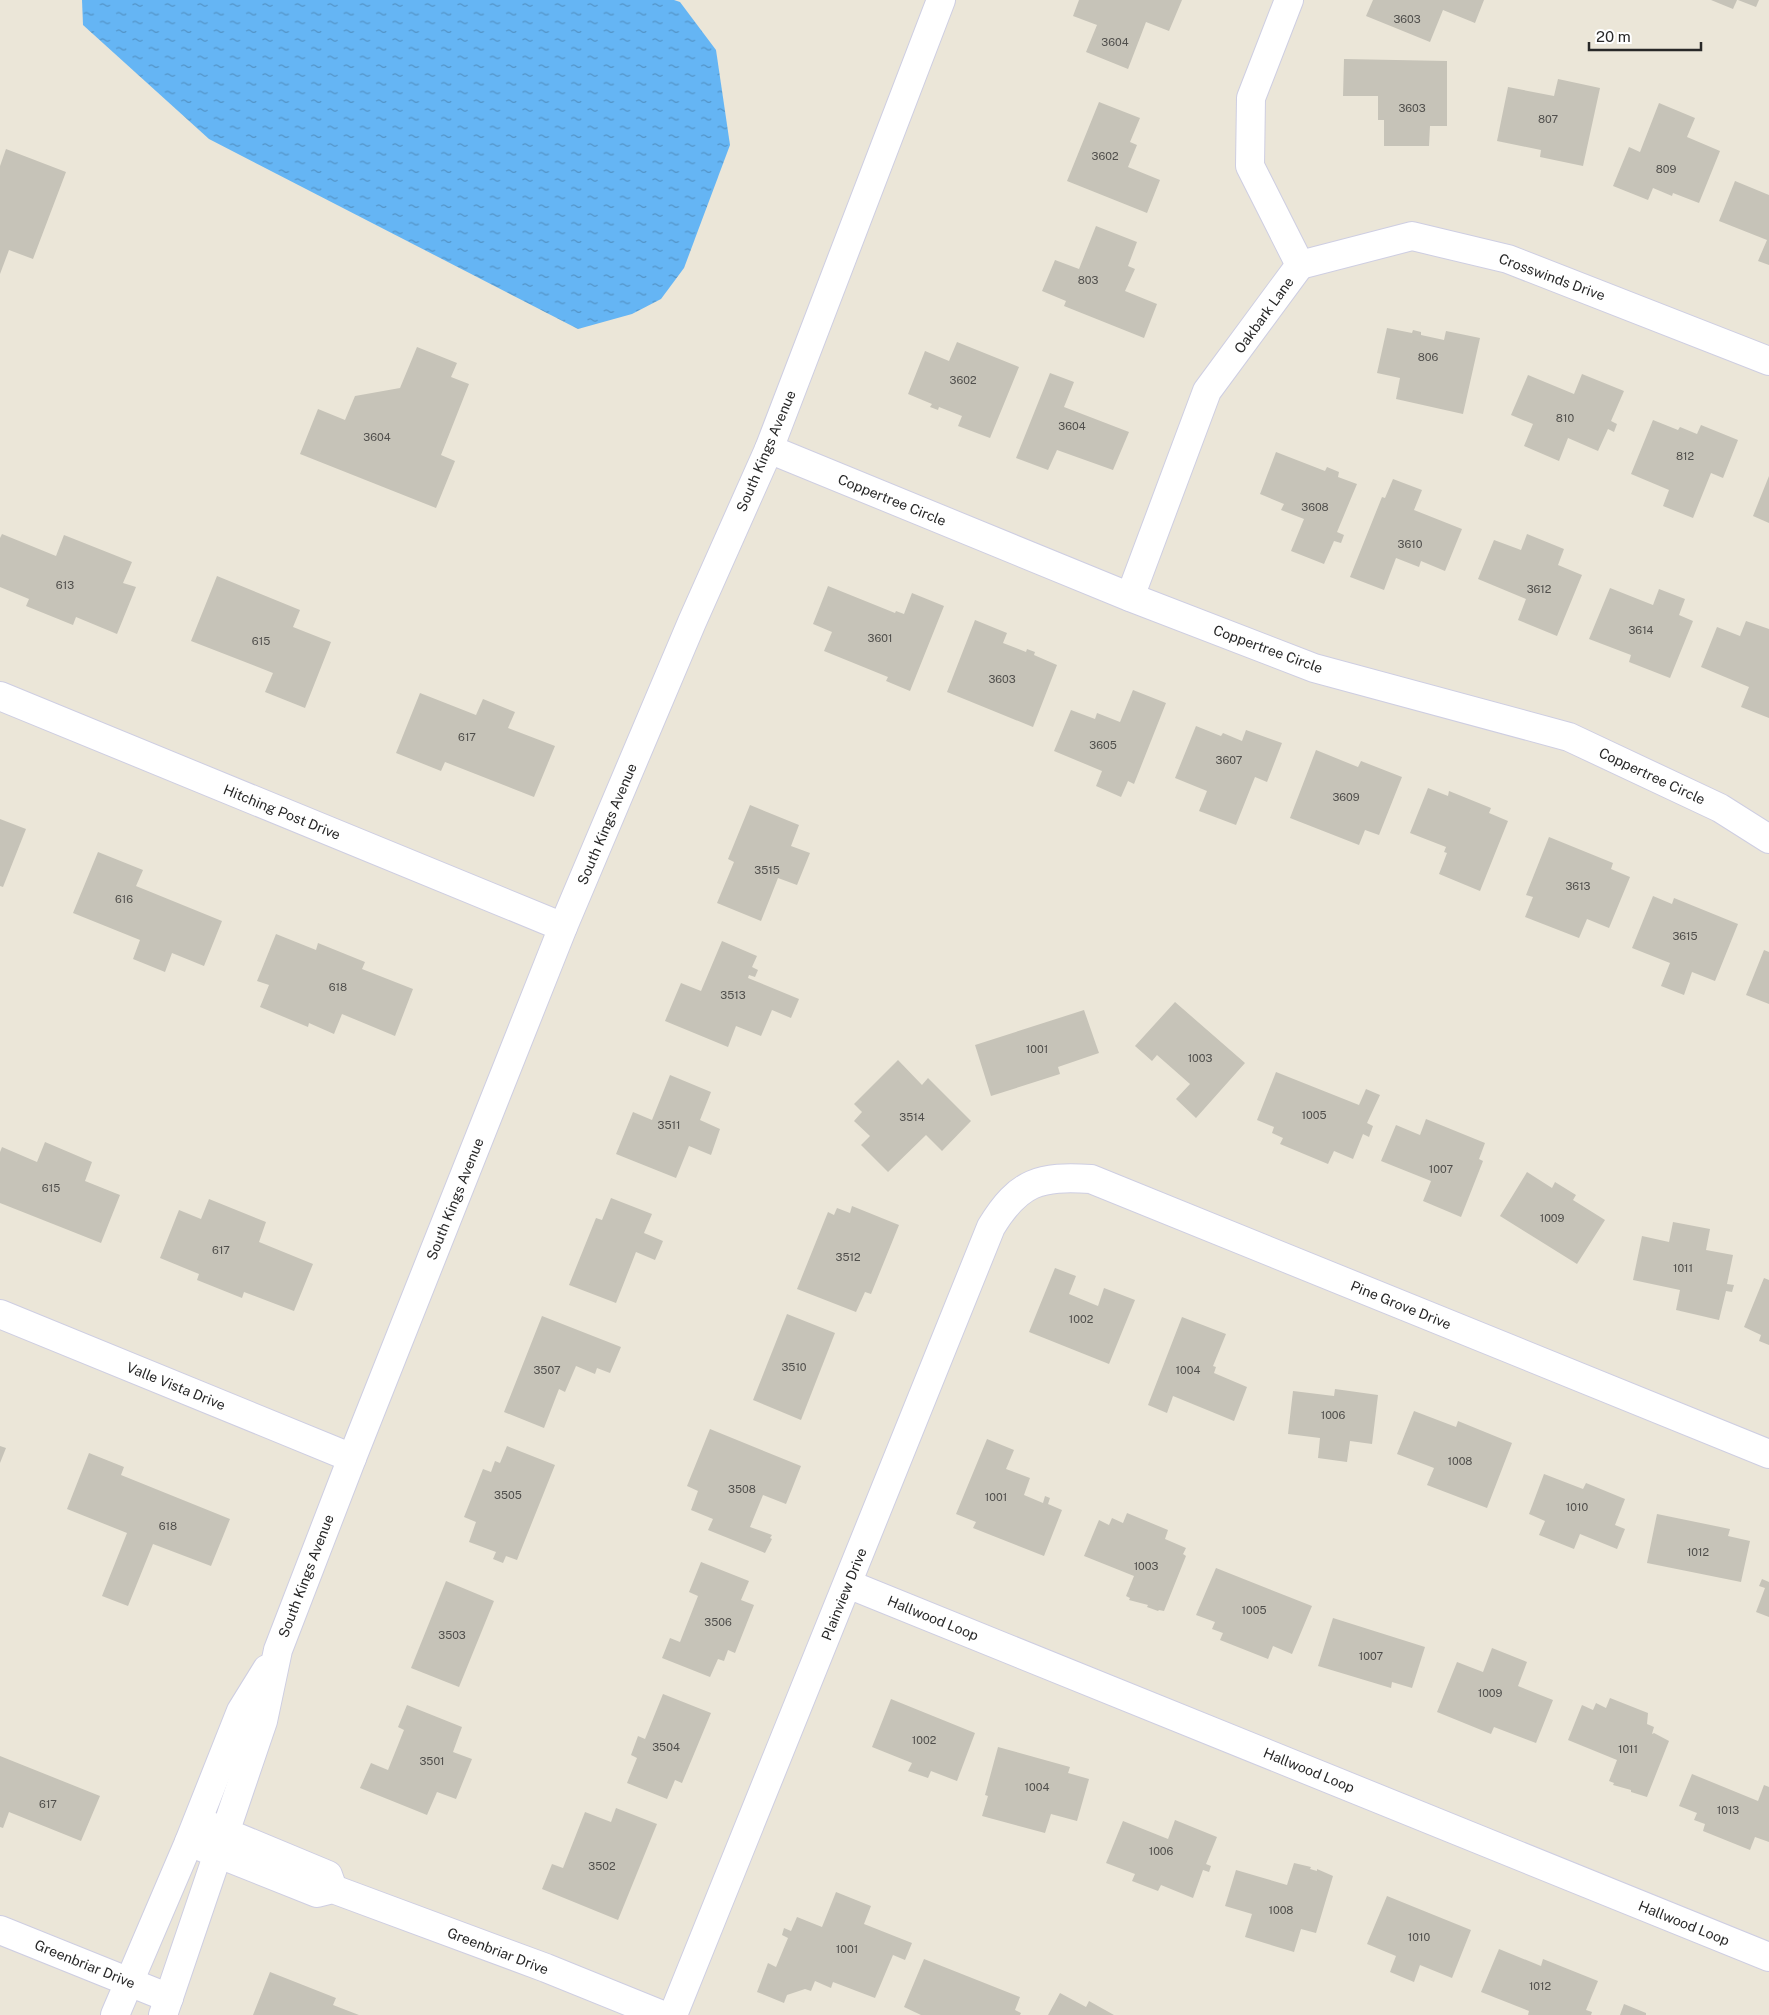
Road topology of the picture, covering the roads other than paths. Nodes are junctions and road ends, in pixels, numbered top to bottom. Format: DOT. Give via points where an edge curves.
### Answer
graph roads {
  1 [pos="941,0"];
  2 [pos="1289,0"];
  3 [pos="1300,265"];
  4 [pos="1769,361"];
  5 [pos="769,449"];
  6 [pos="1130,597"];
  7 [pos="0,696"];
  8 [pos="1769,838"];
  9 [pos="563,928"];
  10 [pos="1030,1185"];
  11 [pos="0,1314"];
  12 [pos="1769,1454"];
  13 [pos="352,1458"];
  14 [pos="848,1584"];
  15 [pos="278,1650"];
  16 [pos="194,1832"];
  17 [pos="221,1843"];
  18 [pos="0,1930"];
  19 [pos="1769,1957"];
  20 [pos="129,1982"];
  21 [pos="166,2006"];
  22 [pos="115,2015"];
  23 [pos="662,2015"];
  24 [pos="673,2015"];
  1 -- 5 [label="street, South Kings Avenue"];
  2 -- 3 [label="street, Oakbark Lane" via="1251,98 1250,166"];
  3 -- 4 [label="street, Crosswinds Drive" via="1412,236 1508,259"];
  3 -- 6 [label="street, Oakbark Lane" via="1207,392"];
  5 -- 6 [label="street, Coppertree Circle"];
  5 -- 9 [label="street, South Kings Avenue"];
  6 -- 8 [label="street, Coppertree Circle" via="1314,668 1569,737 1720,808"];
  7 -- 9 [label="street, Hitching Post Drive"];
  9 -- 13 [label="street, South Kings Avenue"];
  10 -- 12 [label="street, Pine Grove Drive" via="1048,1179 1092,1179"];
  10 -- 14 [label="street, Plainview Drive" via="1012,1197 991,1227"];
  11 -- 13 [label="street, Valle Vista Drive"];
  13 -- 15 [label="street, South Kings Avenue"];
  14 -- 19 [label="street, Hallwood Loop"];
  14 -- 24 [label="street, Plainview Drive"];
  15 -- 16 [label="street, South Kings Avenue" via="242,1711"];
  15 -- 17 [label="street, South Kings Avenue" via="263,1721"];
  16 -- 17 [label="street, Greenbriar Drive"];
  16 -- 20 [label="street, South Kings Avenue"];
  17 -- 21 [label="street, South Kings Avenue"];
  17 -- 23 [label="street, Greenbriar Drive" via="317,1893 333,1889"];
  18 -- 20 [label="street, Greenbriar Drive"];
  20 -- 21 [label="street, Greenbriar Drive"];
  20 -- 22 [label="street, South Kings Avenue"];
}
